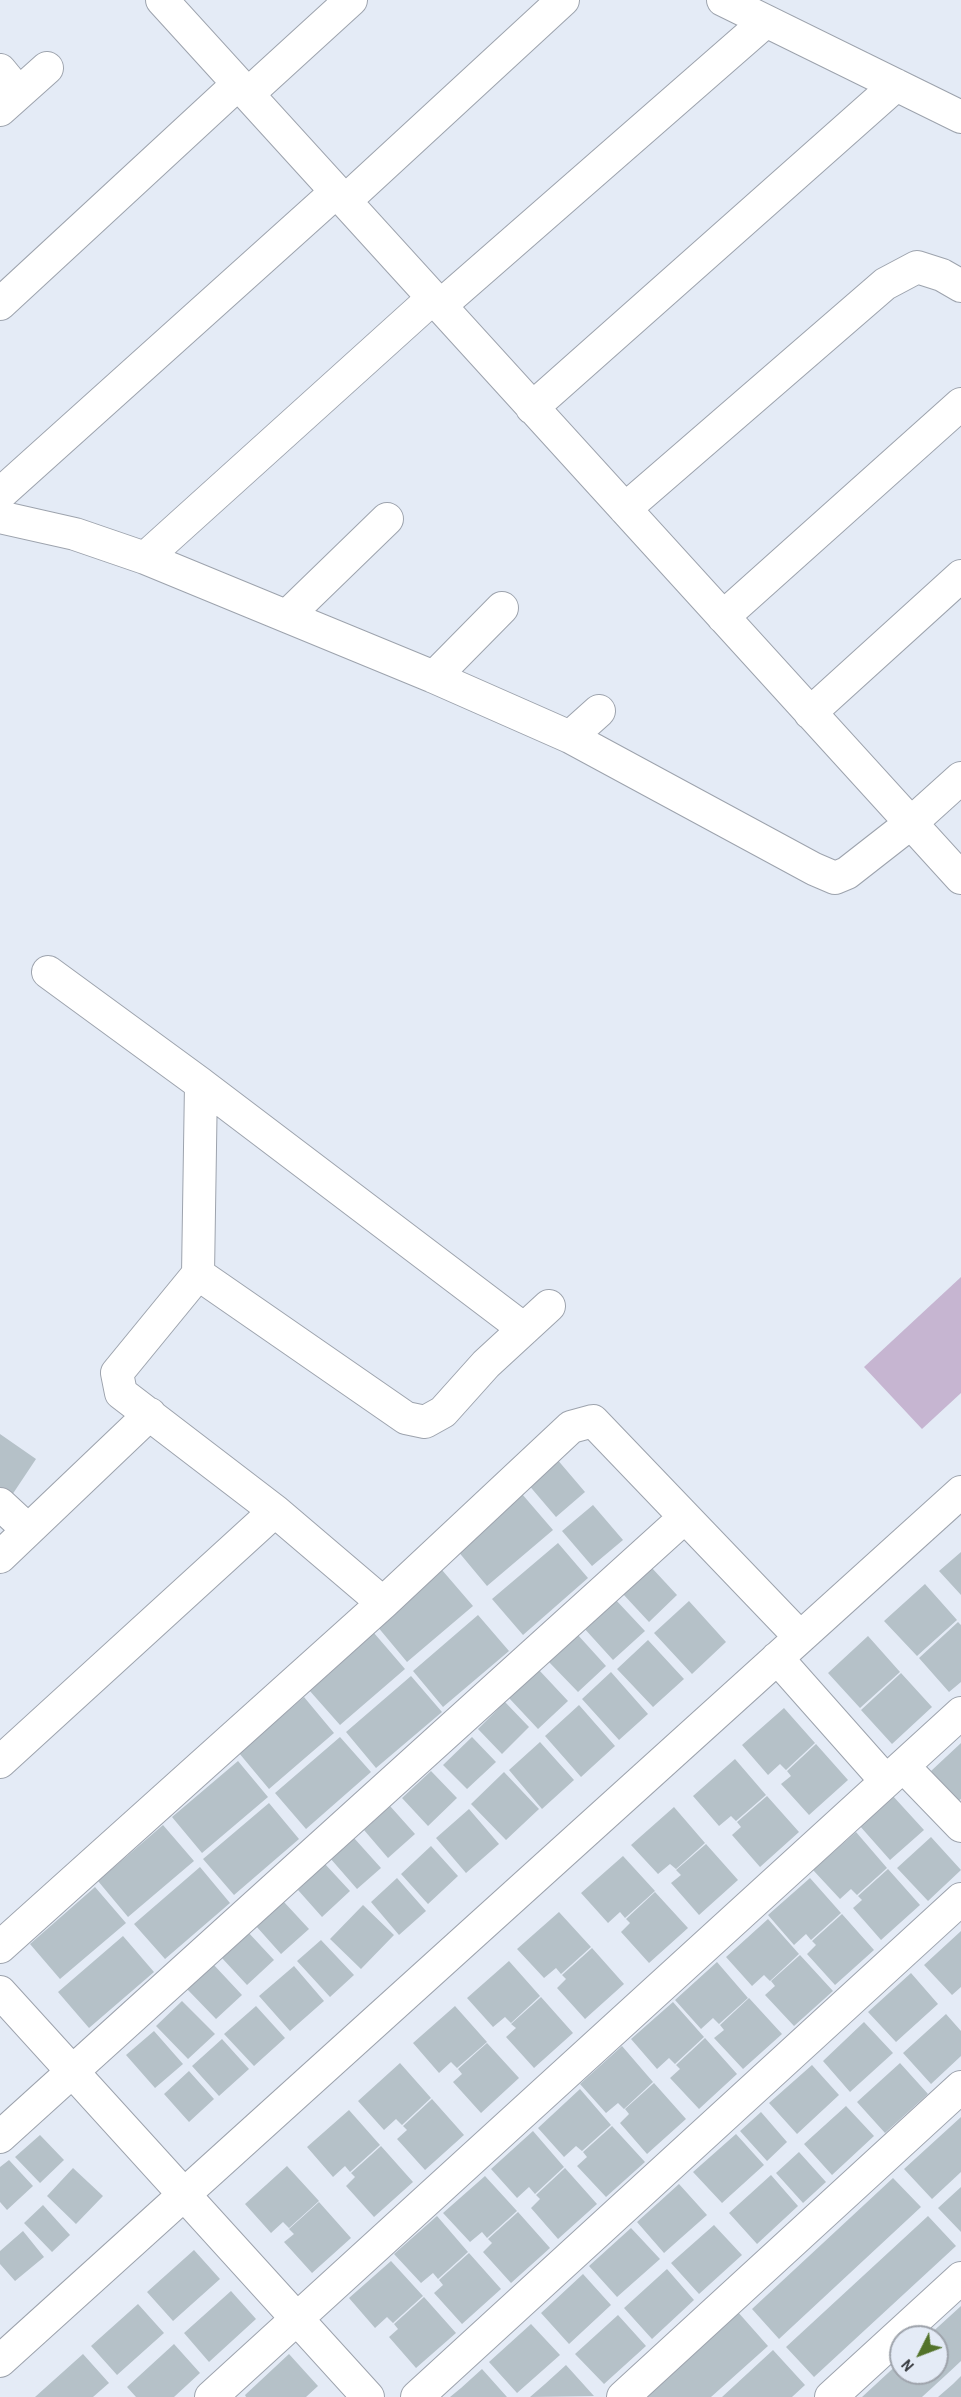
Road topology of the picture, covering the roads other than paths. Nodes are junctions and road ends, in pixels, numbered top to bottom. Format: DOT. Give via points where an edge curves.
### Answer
graph roads {
  1 [pos="162,0"];
  2 [pos="351,0"];
  3 [pos="563,0"];
  4 [pos="723,0"];
  5 [pos="765,22"];
  6 [pos="47,68"];
  7 [pos="896,85"];
  8 [pos="243,89"];
  9 [pos="6,91"];
  10 [pos="961,117"];
  11 [pos="341,196"];
  12 [pos="961,286"];
  13 [pos="437,302"];
  14 [pos="0,304"];
  15 [pos="961,404"];
  16 [pos="532,408"];
  17 [pos="0,494"];
  18 [pos="625,509"];
  19 [pos="0,517"];
  20 [pos="387,519"];
  21 [pos="145,558"];
  22 [pos="961,576"];
  23 [pos="502,608"];
  24 [pos="288,615"];
  25 [pos="723,617"];
  26 [pos="434,676"];
  27 [pos="599,711"];
  28 [pos="810,713"];
  29 [pos="570,736"];
  30 [pos="961,778"];
  31 [pos="910,823"];
  32 [pos="961,878"];
  33 [pos="48,972"];
  34 [pos="201,1084"];
  35 [pos="198,1274"];
  36 [pos="549,1306"];
  37 [pos="525,1329"];
  38 [pos="150,1414"];
  39 [pos="961,1492"];
  40 [pos="0,1504"];
  41 [pos="275,1511"];
  42 [pos="684,1518"];
  43 [pos="28,1530"];
  44 [pos="0,1557"];
  45 [pos="383,1603"];
  46 [pos="800,1637"];
  47 [pos="777,1658"];
  48 [pos="961,1713"];
  49 [pos="0,1762"];
  50 [pos="895,1774"];
  51 [pos="961,1826"];
  52 [pos="961,1899"];
  53 [pos="0,1947"];
  54 [pos="0,1992"];
  55 [pos="72,2072"];
  56 [pos="961,2087"];
  57 [pos="0,2137"];
  58 [pos="184,2195"];
  59 [pos="961,2278"];
  60 [pos="296,2320"];
  61 [pos="0,2361"];
  62 [pos="211,2397"];
  63 [pos="368,2397"];
  64 [pos="417,2397"];
  65 [pos="623,2397"];
  66 [pos="831,2397"];
  1 -- 8 [label="street"];
  2 -- 8 [label="street"];
  3 -- 11 [label="street"];
  4 -- 5 [label="street"];
  5 -- 7 [label="street"];
  5 -- 13 [label="street"];
  6 -- 9 [label="street"];
  7 -- 10 [label="street"];
  7 -- 16 [label="street"];
  8 -- 11 [label="street"];
  8 -- 14 [label="street"];
  11 -- 13 [label="street"];
  11 -- 17 [label="street"];
  12 -- 18 [label="street" via="917,267 885,284"];
  13 -- 16 [label="street"];
  13 -- 21 [label="street"];
  15 -- 25 [label="street"];
  16 -- 18 [label="street"];
  18 -- 25 [label="street"];
  19 -- 21 [label="street" via="75,534"];
  20 -- 24 [label="street"];
  21 -- 24 [label="street"];
  22 -- 28 [label="street"];
  23 -- 26 [label="street"];
  24 -- 26 [label="street"];
  25 -- 28 [label="street"];
  26 -- 29 [label="street"];
  27 -- 29 [label="street"];
  28 -- 31 [label="street"];
  29 -- 31 [label="street" via="836,878"];
  30 -- 31 [label="street"];
  31 -- 32 [label="street"];
  33 -- 34 [label="street"];
  34 -- 35 [label="street"];
  34 -- 37 [label="street"];
  35 -- 37 [label="street" via="406,1418 425,1422 443,1412 486,1364"];
  35 -- 38 [label="street" via="117,1373 121,1393"];
  36 -- 37 [label="street"];
  38 -- 41 [label="street"];
  38 -- 43 [label="street"];
  39 -- 46 [label="street"];
  40 -- 43 [label="street"];
  41 -- 45 [label="street"];
  41 -- 49 [label="street"];
  42 -- 45 [label="street" via="593,1421 571,1427"];
  42 -- 46 [label="street"];
  42 -- 55 [label="street"];
  43 -- 44 [label="street"];
  45 -- 53 [label="street"];
  46 -- 47 [label="street"];
  47 -- 50 [label="street"];
  47 -- 58 [label="street"];
  48 -- 50 [label="street"];
  50 -- 51 [label="street"];
  50 -- 60 [label="street"];
  52 -- 64 [label="street"];
  54 -- 55 [label="street"];
  55 -- 57 [label="street"];
  55 -- 58 [label="street"];
  56 -- 65 [label="street"];
  58 -- 60 [label="street"];
  58 -- 61 [label="street"];
  59 -- 66 [label="street"];
  60 -- 62 [label="street"];
  60 -- 63 [label="street"];
}
